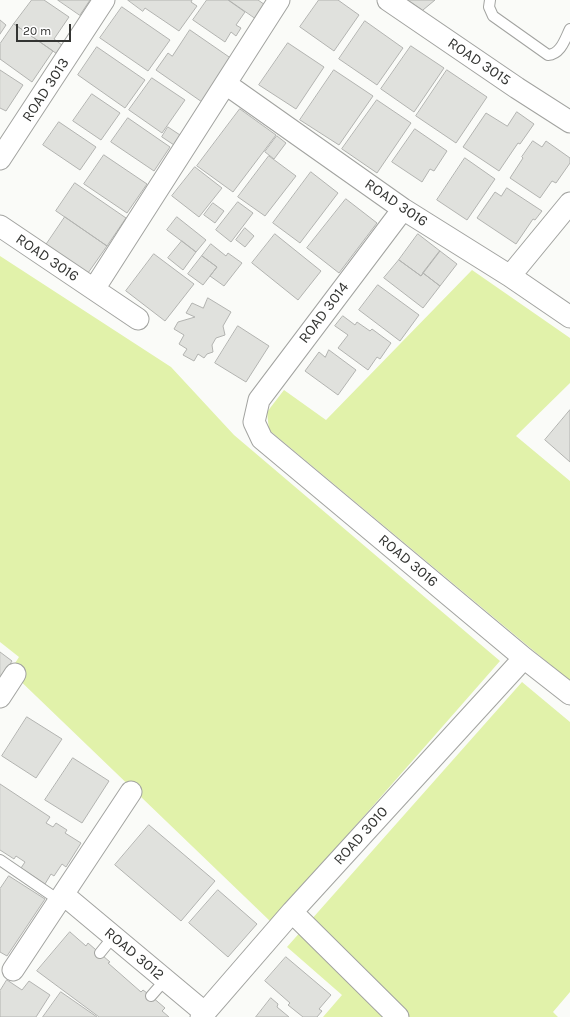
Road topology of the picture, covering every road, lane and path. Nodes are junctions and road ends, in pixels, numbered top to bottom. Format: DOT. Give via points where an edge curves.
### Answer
graph roads {
  1 [pos="104,0"];
  2 [pos="279,0"];
  3 [pos="388,0"];
  4 [pos="490,0"];
  5 [pos="570,29"];
  6 [pos="226,84"];
  7 [pos="570,122"];
  8 [pos="0,159"];
  9 [pos="570,203"];
  10 [pos="403,209"];
  11 [pos="0,226"];
  12 [pos="510,276"];
  13 [pos="94,289"];
  14 [pos="570,317"];
  15 [pos="138,319"];
  16 [pos="254,422"];
  17 [pos="524,658"];
  18 [pos="15,674"];
  19 [pos="570,694"];
  20 [pos="0,697"];
  21 [pos="132,792"];
  22 [pos="0,860"];
  23 [pos="62,898"];
  24 [pos="292,912"];
  25 [pos="113,937"];
  26 [pos="100,953"];
  27 [pos="13,970"];
  28 [pos="165,980"];
  29 [pos="151,996"];
  30 [pos="202,1015"];
  31 [pos="398,1017"];
  1 -- 8 [label="street, ROAD 3013"];
  2 -- 6 [label="street, ROAD 3016"];
  3 -- 7 [label="street, ROAD 3015"];
  4 -- 5 [label="lane" via="489,7 493,16 548,55 557,53"];
  6 -- 10 [label="street, ROAD 3016"];
  6 -- 13 [label="street, ROAD 3016"];
  9 -- 12 [label="street"];
  10 -- 12 [label="street, ROAD 3016"];
  10 -- 16 [label="street, ROAD 3014" via="259,400"];
  11 -- 13 [label="street, ROAD 3016"];
  12 -- 14 [label="street, ROAD 3016"];
  13 -- 15 [label="street, ROAD 3016"];
  16 -- 17 [label="street, ROAD 3016" via="262,439"];
  17 -- 19 [label="street, ROAD 3016"];
  17 -- 24 [label="street, ROAD 3010"];
  18 -- 20 [label="street"];
  21 -- 23 [label="street"];
  22 -- 23 [label="lane"];
  23 -- 25 [label="street, ROAD 3012"];
  23 -- 27 [label="street"];
  24 -- 30 [label="street, ROAD 3010"];
  24 -- 31 [label="street"];
  25 -- 26 [label="lane"];
  25 -- 28 [label="street, ROAD 3012"];
  28 -- 29 [label="lane"];
  28 -- 30 [label="street, ROAD 3012"];
}
